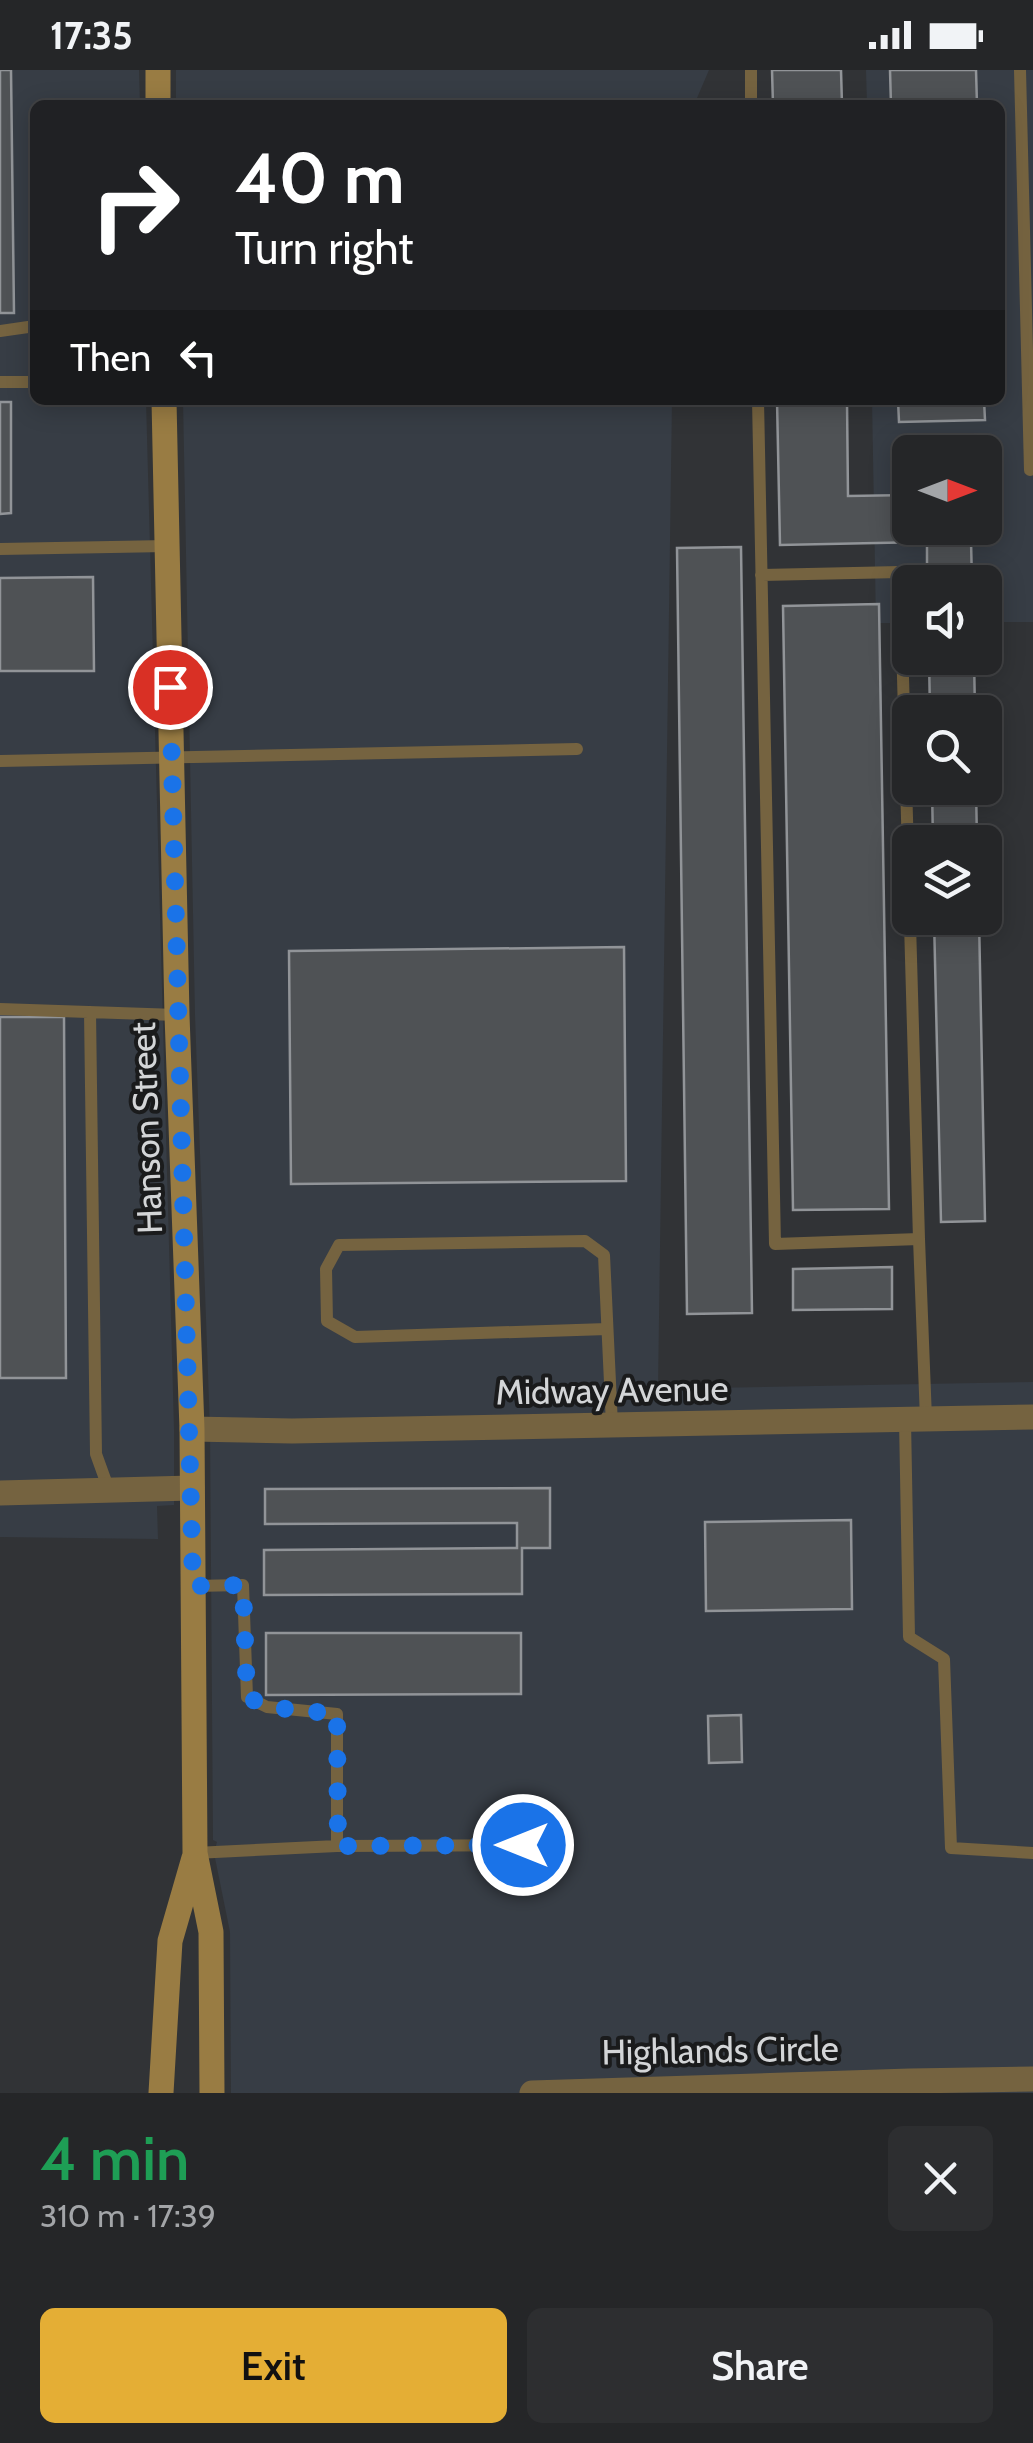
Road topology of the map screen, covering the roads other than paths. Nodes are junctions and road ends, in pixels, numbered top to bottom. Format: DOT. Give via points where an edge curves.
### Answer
graph roads {
  1 [pos="158,70"];
  2 [pos="751,70"];
  3 [pos="1020,70"];
  4 [pos="158,100"];
  5 [pos="752,100"];
  6 [pos="30,327"];
  7 [pos="0,331"];
  8 [pos="0,382"];
  9 [pos="30,382"];
  10 [pos="164,405"];
  11 [pos="758,405"];
  12 [pos="1030,470"];
  13 [pos="168,546"];
  14 [pos="0,549"];
  15 [pos="761,574"];
  16 [pos="577,749"];
  17 [pos="172,758"];
  18 [pos="0,761"];
  19 [pos="0,1009"];
  20 [pos="90,1012"];
  21 [pos="177,1015"];
  22 [pos="919,1239"];
  23 [pos="607,1329"];
  24 [pos="1033,1417"];
  25 [pos="915,1419"];
  26 [pos="612,1425"];
  27 [pos="192,1429"];
  28 [pos="192,1488"];
  29 [pos="109,1490"];
  30 [pos="0,1493"];
  31 [pos="193,1586"];
  32 [pos="560,1845"];
  33 [pos="338,1846"];
  34 [pos="195,1853"];
  35 [pos="1033,1853"];
  36 [pos="1033,2079"];
  37 [pos="910,2087"];
  38 [pos="161,2093"];
  39 [pos="212,2093"];
  40 [pos="532,2093"];
  1 -- 4 [label="street"];
  2 -- 5 [label="lane"];
  3 -- 12 [label="lane"];
  6 -- 7 [label="lane"];
  8 -- 9 [label="lane"];
  10 -- 13 [label="street, Hanson Street"];
  11 -- 15 [label="lane"];
  13 -- 14 [label="lane"];
  13 -- 17 [label="street, Hanson Street"];
  15 -- 22 [label="lane" via="900,572"];
  15 -- 22 [label="lane" via="775,1244"];
  16 -- 17 [label="lane"];
  17 -- 18 [label="lane"];
  17 -- 21 [label="street, Hanson Street"];
  19 -- 20 [label="lane"];
  20 -- 21 [label="lane"];
  20 -- 29 [label="lane" via="96,1454"];
  21 -- 27 [label="street, Hanson Street"];
  22 -- 25 [label="lane"];
  23 -- 23 [label="lane" via="604,1254 585,1240 339,1245 326,1269 326,1321 354,1337"];
  23 -- 26 [label="lane"];
  24 -- 25 [label="street, Midway Avenue"];
  25 -- 26 [label="street, Midway Avenue"];
  25 -- 35 [label="lane" via="909,1637 944,1659 951,1848"];
  26 -- 27 [label="street, Midway Avenue"];
  27 -- 28 [label="street, Hanson Street"];
  28 -- 29 [label="street"];
  28 -- 31 [label="street, Hanson Street"];
  29 -- 30 [label="street"];
  31 -- 33 [label="lane" via="243,1585 247,1697 268,1707 337,1714"];
  31 -- 34 [label="street, Hanson Street"];
  32 -- 33 [label="lane"];
  33 -- 34 [label="lane"];
  34 -- 38 [label="street, Hanson Street" via="170,1941"];
  34 -- 39 [label="street, Hanson Street" via="212,1932"];
  36 -- 37 [label="street, Highlands Circle"];
  37 -- 40 [label="street, Highlands Circle"];
}
